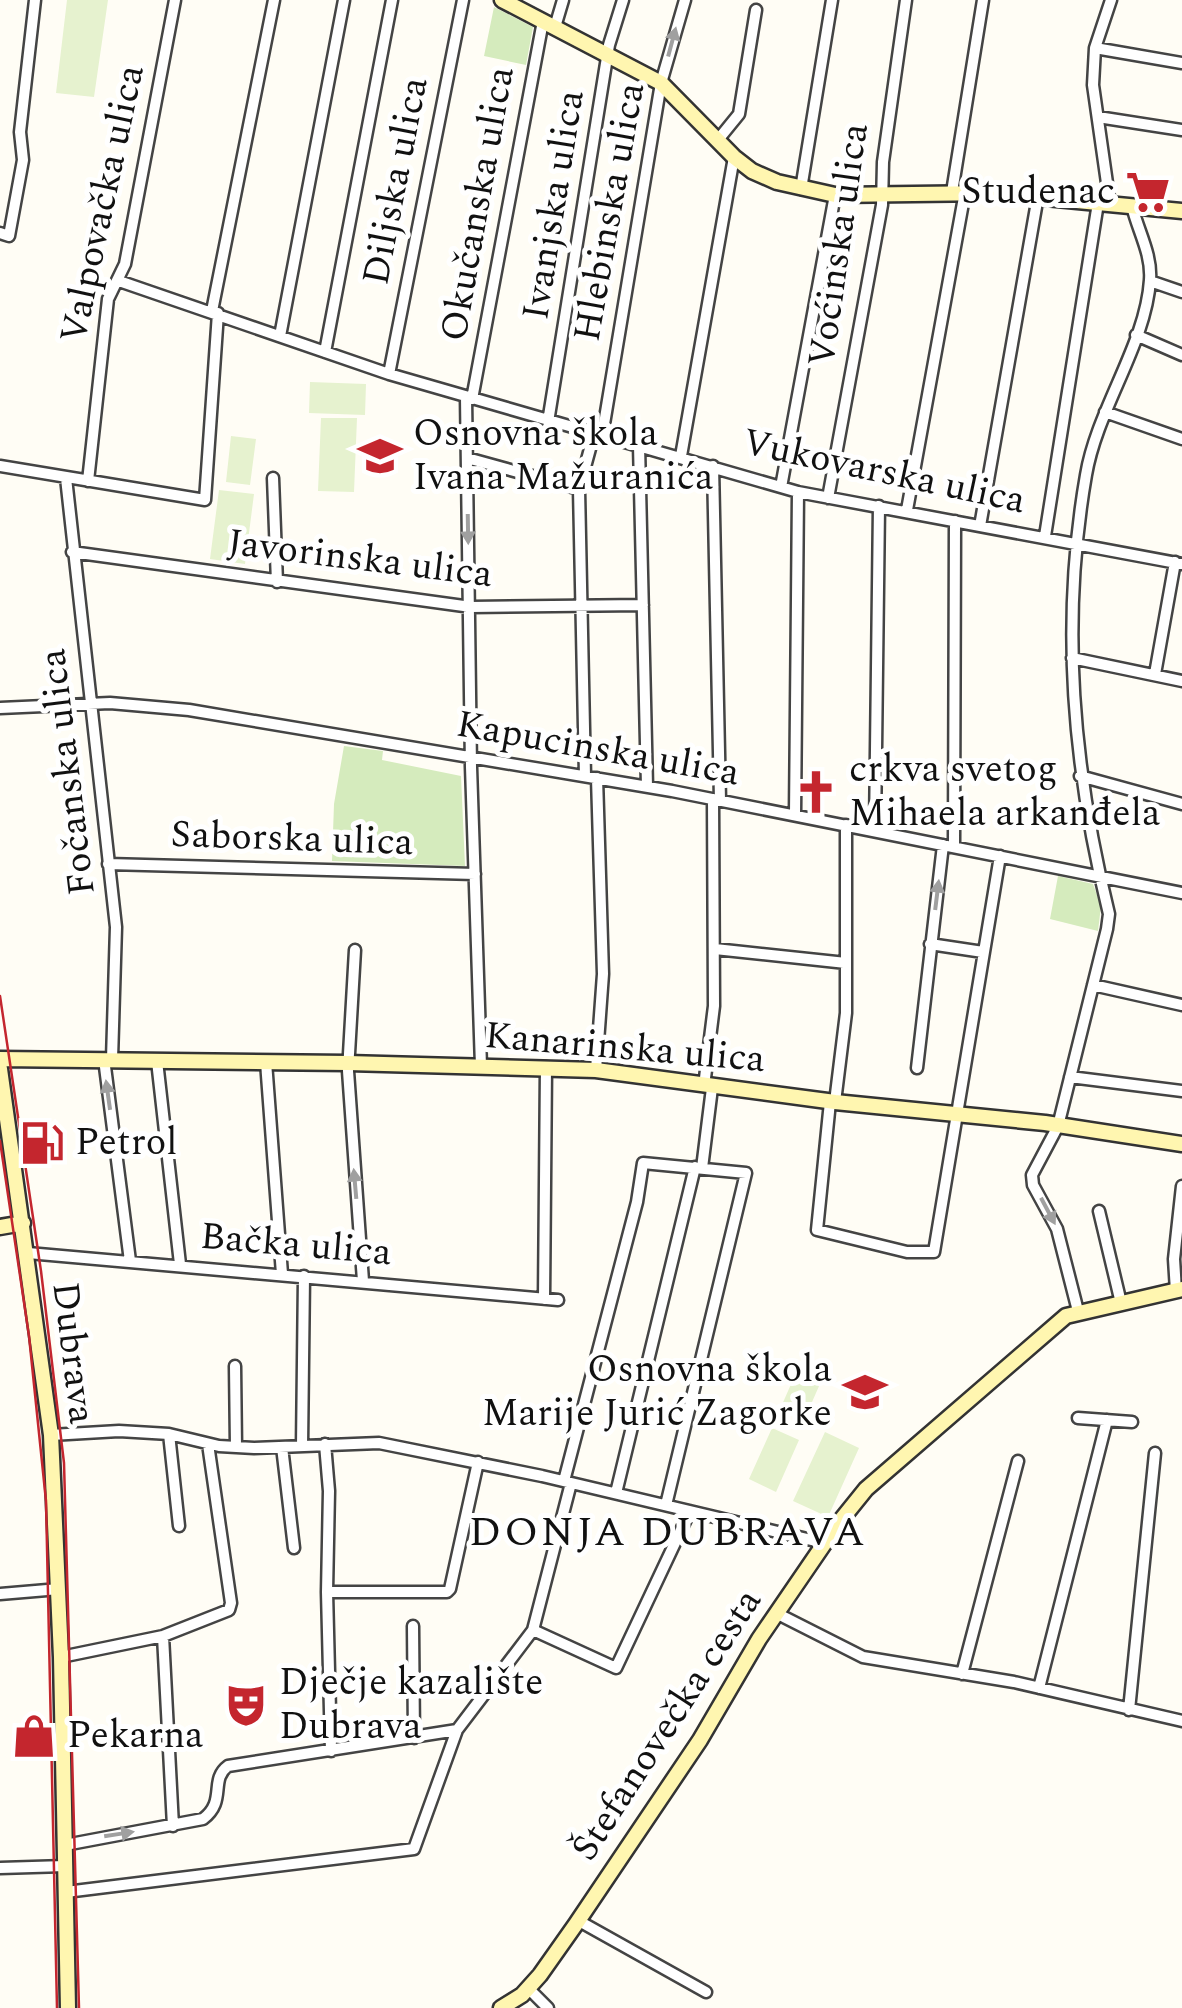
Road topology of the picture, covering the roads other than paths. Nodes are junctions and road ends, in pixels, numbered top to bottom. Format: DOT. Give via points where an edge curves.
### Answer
graph roads {
  1 [pos="35,0"];
  2 [pos="175,0"];
  3 [pos="274,0"];
  4 [pos="344,0"];
  5 [pos="392,0"];
  6 [pos="463,0"];
  7 [pos="502,0"];
  8 [pos="563,0"];
  9 [pos="623,0"];
  10 [pos="685,0"];
  11 [pos="832,0"];
  12 [pos="906,0"];
  13 [pos="983,0"];
  14 [pos="1111,0"];
  15 [pos="756,10"];
  16 [pos="549,24"];
  17 [pos="1095,48"];
  18 [pos="609,56"];
  19 [pos="1182,63"];
  20 [pos="661,84"];
  21 [pos="1098,117"];
  22 [pos="1182,130"];
  23 [pos="717,141"];
  24 [pos="734,157"];
  25 [pos="801,189"];
  26 [pos="958,192"];
  27 [pos="835,194"];
  28 [pos="883,196"];
  29 [pos="1038,196"];
  30 [pos="1104,204"];
  31 [pos="1132,206"];
  32 [pos="1182,211"];
  33 [pos="0,233"];
  34 [pos="120,281"];
  35 [pos="1150,282"];
  36 [pos="1182,292"];
  37 [pos="215,312"];
  38 [pos="1136,334"];
  39 [pos="280,336"];
  40 [pos="325,352"];
  41 [pos="1182,355"];
  42 [pos="389,374"];
  43 [pos="469,398"];
  44 [pos="1104,412"];
  45 [pos="548,422"];
  46 [pos="598,435"];
  47 [pos="1182,439"];
  48 [pos="639,445"];
  49 [pos="681,456"];
  50 [pos="467,458"];
  51 [pos="0,466"];
  52 [pos="713,466"];
  53 [pos="66,478"];
  54 [pos="273,478"];
  55 [pos="88,481"];
  56 [pos="780,487"];
  57 [pos="580,489"];
  58 [pos="798,492"];
  59 [pos="828,498"];
  60 [pos="879,506"];
  61 [pos="907,510"];
  62 [pos="955,521"];
  63 [pos="980,526"];
  64 [pos="1045,536"];
  65 [pos="1075,542"];
  66 [pos="72,552"];
  67 [pos="1179,563"];
  68 [pos="277,582"];
  69 [pos="584,605"];
  70 [pos="643,605"];
  71 [pos="471,608"];
  72 [pos="1072,658"];
  73 [pos="1155,674"];
  74 [pos="1182,681"];
  75 [pos="91,703"];
  76 [pos="0,708"];
  77 [pos="472,758"];
  78 [pos="1080,776"];
  79 [pos="591,778"];
  80 [pos="648,786"];
  81 [pos="716,799"];
  82 [pos="1182,804"];
  83 [pos="795,815"];
  84 [pos="846,825"];
  85 [pos="876,831"];
  86 [pos="948,846"];
  87 [pos="1000,856"];
  88 [pos="108,864"];
  89 [pos="475,874"];
  90 [pos="1099,876"];
  91 [pos="1182,893"];
  92 [pos="930,944"];
  93 [pos="714,949"];
  94 [pos="354,950"];
  95 [pos="983,952"];
  96 [pos="846,963"];
  97 [pos="1093,985"];
  98 [pos="1182,1006"];
  99 [pos="0,1058"];
  100 [pos="108,1059"];
  101 [pos="157,1060"];
  102 [pos="266,1062"];
  103 [pos="348,1062"];
  104 [pos="482,1066"];
  105 [pos="546,1067"];
  106 [pos="0,1068"];
  107 [pos="917,1068"];
  108 [pos="596,1070"];
  109 [pos="1070,1077"];
  110 [pos="708,1087"];
  111 [pos="1182,1092"];
  112 [pos="832,1102"];
  113 [pos="956,1115"];
  114 [pos="1058,1126"];
  115 [pos="1182,1144"];
  116 [pos="699,1167"];
  117 [pos="1182,1186"];
  118 [pos="1099,1211"];
  119 [pos="23,1224"];
  120 [pos="0,1226"];
  121 [pos="28,1253"];
  122 [pos="130,1260"];
  123 [pos="180,1264"];
  124 [pos="282,1274"];
  125 [pos="304,1276"];
  126 [pos="363,1282"];
  127 [pos="1179,1290"];
  128 [pos="544,1298"];
  129 [pos="558,1300"];
  130 [pos="1120,1303"];
  131 [pos="1078,1311"];
  132 [pos="236,1366"];
  133 [pos="1078,1418"];
  134 [pos="1107,1420"];
  135 [pos="1132,1422"];
  136 [pos="169,1434"];
  137 [pos="51,1435"];
  138 [pos="208,1444"];
  139 [pos="325,1444"];
  140 [pos="302,1446"];
  141 [pos="236,1447"];
  142 [pos="282,1448"];
  143 [pos="1155,1452"];
  144 [pos="1018,1461"];
  145 [pos="478,1462"];
  146 [pos="568,1482"];
  147 [pos="616,1493"];
  148 [pos="666,1505"];
  149 [pos="690,1510"];
  150 [pos="179,1526"];
  151 [pos="824,1543"];
  152 [pos="294,1548"];
  153 [pos="59,1588"];
  154 [pos="327,1592"];
  155 [pos="0,1594"];
  156 [pos="776,1613"];
  157 [pos="414,1626"];
  158 [pos="533,1630"];
  159 [pos="164,1636"];
  160 [pos="62,1657"];
  161 [pos="962,1674"];
  162 [pos="1039,1688"];
  163 [pos="1129,1710"];
  164 [pos="1182,1720"];
  165 [pos="457,1730"];
  166 [pos="414,1738"];
  167 [pos="331,1751"];
  168 [pos="173,1826"];
  169 [pos="65,1845"];
  170 [pos="66,1866"];
  171 [pos="0,1868"];
  172 [pos="66,1892"];
  173 [pos="578,1921"];
  174 [pos="528,1988"];
  175 [pos="706,1992"];
  176 [pos="68,2008"];
  177 [pos="501,2008"];
  178 [pos="548,2008"];
  1 -- 33 [label="street" via="20,132 23,160 9,236"];
  2 -- 34 [label="street, Valpovačka ulica"];
  3 -- 37 [label="street"];
  4 -- 39 [label="street"];
  5 -- 40 [label="street"];
  6 -- 42 [label="street, Diljska ulica"];
  7 -- 16 [label="street"];
  8 -- 16 [label="street, Okučanska ulica"];
  9 -- 18 [label="street, Ivanjska ulica"];
  20 -- 10 [label="street, Hlebinska ulica, one-way"];
  11 -- 25 [label="street"];
  12 -- 28 [label="street, Voćinska ulica"];
  13 -- 26 [label="street"];
  14 -- 17 [label="street"];
  15 -- 23 [label="street" via="738,114"];
  16 -- 18 [label="street"];
  16 -- 43 [label="street, Okučanska ulica"];
  17 -- 19 [label="street"];
  17 -- 21 [label="street"];
  18 -- 20 [label="street"];
  18 -- 45 [label="street, Ivanjska ulica"];
  20 -- 23 [label="street"];
  20 -- 46 [label="street, Hlebinska ulica"];
  21 -- 22 [label="street"];
  21 -- 30 [label="street"];
  23 -- 24 [label="street"];
  24 -- 25 [label="street" via="759,175"];
  24 -- 49 [label="street"];
  25 -- 27 [label="street"];
  26 -- 28 [label="street"];
  26 -- 29 [label="street"];
  26 -- 61 [label="street"];
  27 -- 28 [label="street"];
  27 -- 56 [label="street"];
  28 -- 59 [label="street, Voćinska ulica"];
  29 -- 30 [label="street"];
  29 -- 63 [label="street"];
  30 -- 31 [label="street"];
  30 -- 64 [label="street"];
  31 -- 32 [label="street"];
  31 -- 35 [label="street"];
  34 -- 37 [label="street, Vukovarska ulica"];
  34 -- 55 [label="street, Valpovačka ulica" via="108,299"];
  35 -- 36 [label="street"];
  35 -- 38 [label="street"];
  37 -- 39 [label="street, Vukovarska ulica"];
  37 -- 55 [label="street" via="205,500"];
  38 -- 41 [label="street"];
  38 -- 44 [label="street"];
  39 -- 40 [label="street, Vukovarska ulica"];
  40 -- 42 [label="street, Vukovarska ulica"];
  42 -- 43 [label="street, Vukovarska ulica"];
  43 -- 45 [label="street, Vukovarska ulica"];
  43 -- 50 [label="street, Okučanska ulica"];
  44 -- 47 [label="street"];
  44 -- 65 [label="street"];
  45 -- 46 [label="street, Vukovarska ulica"];
  46 -- 48 [label="street, Vukovarska ulica"];
  46 -- 57 [label="street, Hlebinska ulica"];
  48 -- 49 [label="street, Vukovarska ulica"];
  48 -- 70 [label="street"];
  49 -- 52 [label="street, Vukovarska ulica"];
  50 -- 57 [label="street"];
  50 -- 71 [label="street, Okučanska ulica, one-way"];
  51 -- 53 [label="street"];
  52 -- 56 [label="street, Vukovarska ulica"];
  52 -- 81 [label="street"];
  53 -- 55 [label="street"];
  53 -- 66 [label="street, Fočanska ulica"];
  54 -- 68 [label="street"];
  56 -- 58 [label="street, Vukovarska ulica"];
  57 -- 69 [label="street, Hlebinska ulica"];
  58 -- 59 [label="street, Vukovarska ulica"];
  58 -- 83 [label="street"];
  59 -- 60 [label="street, Vukovarska ulica"];
  60 -- 61 [label="street, Vukovarska ulica"];
  60 -- 85 [label="street"];
  61 -- 62 [label="street, Vukovarska ulica"];
  62 -- 63 [label="street, Vukovarska ulica"];
  62 -- 86 [label="street"];
  63 -- 64 [label="street, Vukovarska ulica"];
  64 -- 65 [label="street, Vukovarska ulica"];
  65 -- 67 [label="street, Vukovarska ulica"];
  65 -- 72 [label="street"];
  66 -- 68 [label="street, Javorinska ulica"];
  66 -- 75 [label="street, Fočanska ulica"];
  67 -- 73 [label="street"];
  68 -- 71 [label="street, Javorinska ulica"];
  69 -- 70 [label="street, Javorinska ulica"];
  69 -- 71 [label="street, Javorinska ulica"];
  69 -- 79 [label="street, Hlebinska ulica"];
  70 -- 80 [label="street"];
  71 -- 77 [label="street, Okučanska ulica"];
  72 -- 73 [label="street"];
  72 -- 78 [label="street"];
  73 -- 74 [label="street"];
  75 -- 76 [label="street, Kapucinska ulica"];
  75 -- 77 [label="street, Kapucinska ulica" via="189,710"];
  75 -- 88 [label="street, Fočanska ulica"];
  77 -- 79 [label="street, Kapucinska ulica"];
  77 -- 89 [label="street, Okučanska ulica"];
  78 -- 82 [label="street"];
  78 -- 90 [label="street"];
  79 -- 80 [label="street, Kapucinska ulica"];
  79 -- 108 [label="street, Hlebinska ulica" via="603,974"];
  80 -- 81 [label="street, Kapucinska ulica"];
  81 -- 83 [label="street, Kapucinska ulica"];
  81 -- 93 [label="street"];
  83 -- 84 [label="street, Kapucinska ulica"];
  84 -- 85 [label="street, Kapucinska ulica"];
  84 -- 96 [label="street"];
  85 -- 86 [label="street, Kapucinska ulica"];
  86 -- 87 [label="street, Kapucinska ulica"];
  92 -- 86 [label="street, one-way"];
  87 -- 90 [label="street, Kapucinska ulica"];
  87 -- 95 [label="street"];
  88 -- 89 [label="street, Saborska ulica"];
  88 -- 100 [label="street, Fočanska ulica" via="118,960"];
  89 -- 104 [label="street, Okučanska ulica"];
  90 -- 91 [label="street, Kapucinska ulica"];
  90 -- 97 [label="street" via="1109,914"];
  92 -- 95 [label="street"];
  92 -- 107 [label="street"];
  93 -- 96 [label="street"];
  93 -- 110 [label="street"];
  94 -- 103 [label="street"];
  95 -- 113 [label="street"];
  96 -- 112 [label="street" via="846,1013"];
  97 -- 98 [label="street"];
  97 -- 109 [label="street"];
  99 -- 100 [label="street, Kanarinska ulica"];
  100 -- 101 [label="street, Kanarinska ulica"];
  122 -- 100 [label="street, Fočanska ulica, one-way"];
  101 -- 102 [label="street, Kanarinska ulica"];
  101 -- 123 [label="street"];
  102 -- 103 [label="street, Kanarinska ulica"];
  102 -- 124 [label="street"];
  103 -- 104 [label="street, Kanarinska ulica"];
  126 -- 103 [label="street, one-way"];
  104 -- 105 [label="street, Kanarinska ulica"];
  105 -- 108 [label="street, Kanarinska ulica"];
  105 -- 128 [label="street"];
  106 -- 119 [label="street, Dubrava"];
  108 -- 110 [label="street, Kanarinska ulica"];
  109 -- 111 [label="street"];
  109 -- 114 [label="street"];
  110 -- 112 [label="street, Kanarinska ulica"];
  110 -- 116 [label="street"];
  112 -- 113 [label="street, Kanarinska ulica"];
  112 -- 113 [label="street" via="817,1230 907,1252 934,1252"];
  113 -- 114 [label="street, Kanarinska ulica"];
  114 -- 115 [label="street, Kanarinska ulica"];
  114 -- 131 [label="street, one-way" via="1031,1180 1057,1229"];
  116 -- 146 [label="street" via="643,1164"];
  116 -- 147 [label="street"];
  116 -- 148 [label="street" via="746,1173"];
  117 -- 127 [label="street" via="1174,1259"];
  118 -- 130 [label="street"];
  119 -- 120 [label="street"];
  119 -- 121 [label="street, Dubrava"];
  121 -- 122 [label="street, Bačka ulica"];
  121 -- 137 [label="street, Dubrava"];
  122 -- 123 [label="street, Bačka ulica"];
  123 -- 124 [label="street, Bačka ulica"];
  124 -- 125 [label="street, Bačka ulica"];
  125 -- 126 [label="street, Bačka ulica"];
  125 -- 140 [label="street"];
  126 -- 128 [label="street, Bačka ulica"];
  127 -- 130 [label="street, Štefanovečka cesta"];
  128 -- 129 [label="street, Bačka ulica"];
  130 -- 131 [label="street, Štefanovečka cesta"];
  131 -- 151 [label="street, Štefanovečka cesta" via="879,1475"];
  132 -- 141 [label="street"];
  133 -- 134 [label="street"];
  134 -- 135 [label="street"];
  134 -- 162 [label="street"];
  136 -- 137 [label="street"];
  136 -- 138 [label="street"];
  136 -- 150 [label="street"];
  137 -- 153 [label="street, Dubrava"];
  138 -- 141 [label="street"];
  138 -- 159 [label="street" via="231,1603 222,1616"];
  139 -- 140 [label="street"];
  139 -- 145 [label="street" via="379,1443"];
  139 -- 154 [label="street"];
  140 -- 142 [label="street"];
  141 -- 142 [label="street"];
  142 -- 152 [label="street"];
  143 -- 163 [label="street"];
  144 -- 161 [label="street"];
  145 -- 146 [label="street"];
  145 -- 154 [label="street" via="447,1592"];
  146 -- 147 [label="street"];
  146 -- 158 [label="street"];
  147 -- 148 [label="street"];
  148 -- 149 [label="street"];
  149 -- 151 [label="street"];
  149 -- 158 [label="street" via="616,1668"];
  151 -- 156 [label="street, Štefanovečka cesta"];
  153 -- 155 [label="street"];
  153 -- 160 [label="street, Dubrava"];
  154 -- 167 [label="street"];
  156 -- 161 [label="street" via="863,1657"];
  156 -- 173 [label="street, Štefanovečka cesta"];
  157 -- 166 [label="street"];
  158 -- 165 [label="street"];
  159 -- 160 [label="street"];
  159 -- 168 [label="street"];
  160 -- 169 [label="street, Dubrava"];
  161 -- 162 [label="street"];
  162 -- 163 [label="street"];
  163 -- 164 [label="street"];
  165 -- 166 [label="street"];
  165 -- 172 [label="street" via="414,1849"];
  166 -- 167 [label="street"];
  167 -- 168 [label="street" via="228,1766 220,1772 218,1799 208,1816"];
  169 -- 168 [label="street, one-way"];
  169 -- 170 [label="street, Dubrava"];
  170 -- 171 [label="street"];
  170 -- 172 [label="street, Dubrava"];
  172 -- 176 [label="street, Dubrava"];
  173 -- 174 [label="street, Štefanovečka cesta"];
  173 -- 175 [label="street"];
  174 -- 177 [label="street, Štefanovečka cesta"];
  174 -- 178 [label="street"];
}
